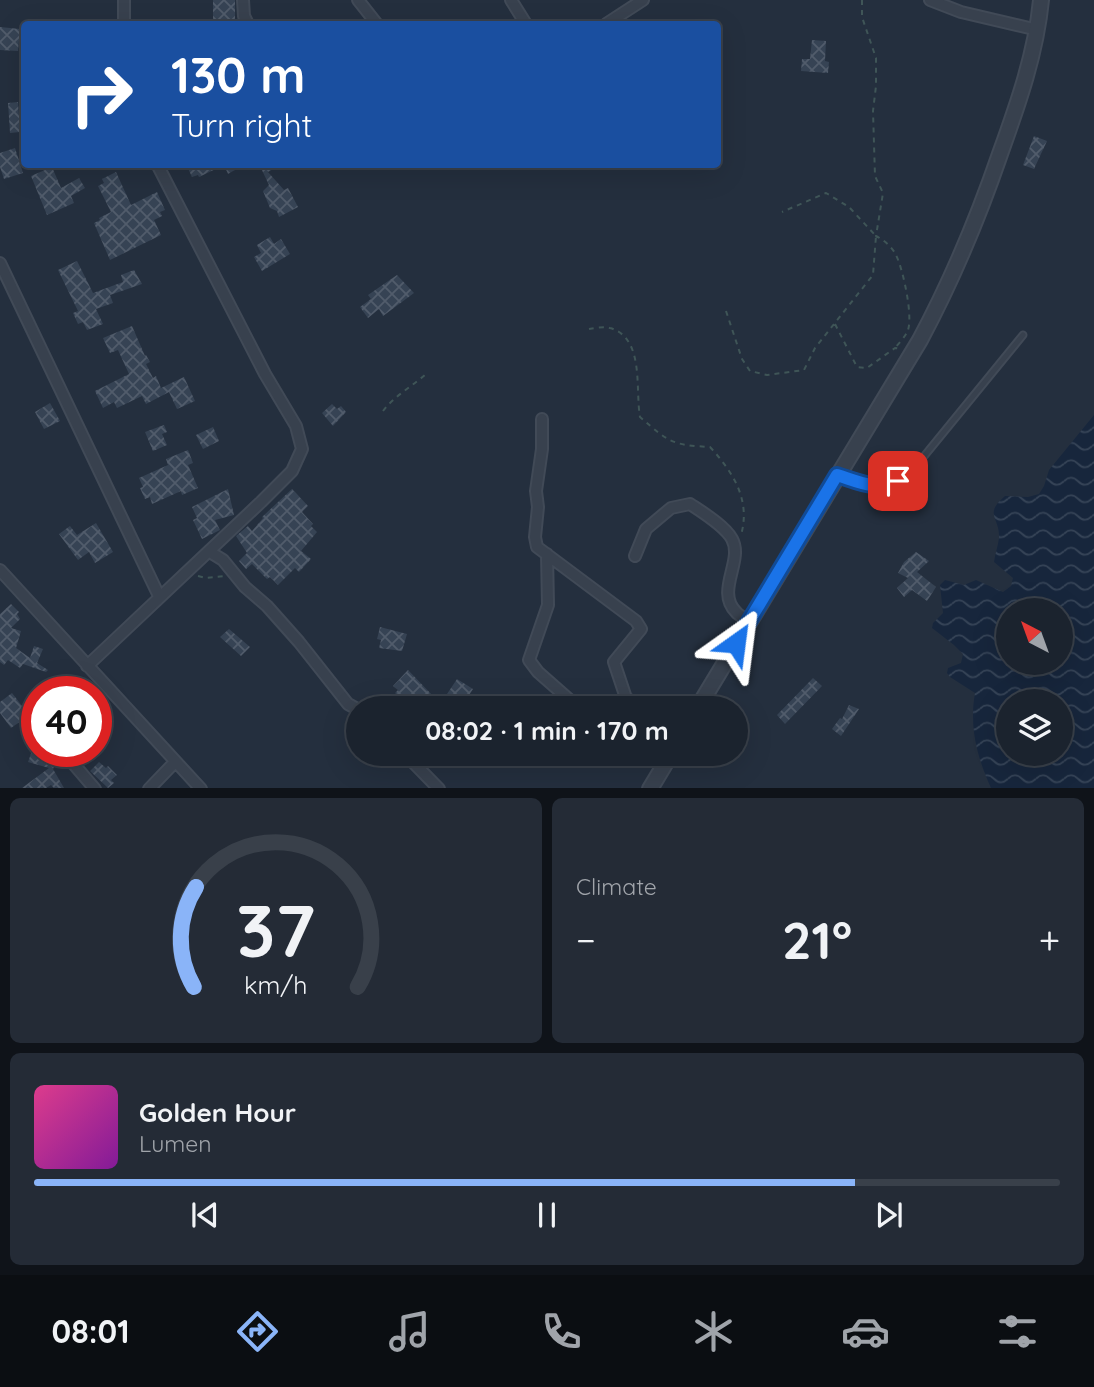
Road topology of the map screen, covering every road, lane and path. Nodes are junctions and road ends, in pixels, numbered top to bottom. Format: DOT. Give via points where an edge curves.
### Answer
graph roads {
  1 [pos="124,0"];
  2 [pos="243,0"];
  3 [pos="358,0"];
  4 [pos="511,0"];
  5 [pos="643,0"];
  6 [pos="862,0"];
  7 [pos="930,0"];
  8 [pos="1041,0"];
  9 [pos="124,21"];
  10 [pos="246,21"];
  11 [pos="375,21"];
  12 [pos="524,21"];
  13 [pos="611,21"];
  14 [pos="1038,30"];
  15 [pos="159,168"];
  16 [pos="782,212"];
  17 [pos="876,236"];
  18 [pos="0,263"];
  19 [pos="726,310"];
  20 [pos="835,322"];
  21 [pos="589,329"];
  22 [pos="1023,335"];
  23 [pos="895,348"];
  24 [pos="913,350"];
  25 [pos="427,373"];
  26 [pos="383,411"];
  27 [pos="542,419"];
  28 [pos="837,475"];
  29 [pos="210,552"];
  30 [pos="736,553"];
  31 [pos="547,554"];
  32 [pos="635,556"];
  33 [pos="0,570"];
  34 [pos="235,575"];
  35 [pos="183,576"];
  36 [pos="159,596"];
  37 [pos="750,621"];
  38 [pos="87,666"];
  39 [pos="565,696"];
  40 [pos="625,696"];
  41 [pos="705,696"];
  42 [pos="346,701"];
  43 [pos="175,762"];
  44 [pos="417,766"];
  45 [pos="664,766"];
  46 [pos="76,767"];
  47 [pos="94,788"];
  48 [pos="150,788"];
  49 [pos="200,788"];
  50 [pos="438,788"];
  51 [pos="651,788"];
  1 -- 9 [label="street"];
  2 -- 10 [label="street"];
  3 -- 11 [label="street"];
  4 -- 12 [label="street"];
  5 -- 13 [label="street"];
  6 -- 17 [label="path" via="862,17 876,58 875,176 883,193"];
  7 -- 14 [label="street"];
  8 -- 14 [label="street"];
  14 -- 24 [label="street" via="1021,97 970,234 950,283"];
  15 -- 29 [label="street" via="300,437 302,449 292,471"];
  16 -- 17 [label="path" via="826,193 849,207"];
  17 -- 20 [label="path" via="873,275"];
  17 -- 23 [label="path" via="895,254 905,281 909,329"];
  18 -- 36 [label="street"];
  19 -- 20 [label="path" via="742,359 750,371 767,375 804,370"];
  20 -- 23 [label="path" via="858,367 867,369"];
  21 -- 30 [label="path" via="608,327 623,334 629,343 638,370 640,417 667,441 710,447 729,467 742,496 744,526"];
  22 -- 28 [label="lane" via="912,471 885,487"];
  23 -- 24 [label="path"];
  24 -- 28 [label="street"];
  25 -- 26 [label="path"];
  27 -- 31 [label="street" via="534,537 537,547"];
  28 -- 37 [label="street"];
  29 -- 34 [label="street"];
  29 -- 35 [label="street"];
  30 -- 32 [label="street" via="732,537 690,504 671,508 646,529"];
  30 -- 37 [label="street" via="728,594 734,611"];
  31 -- 39 [label="street" via="548,605 528,660"];
  31 -- 40 [label="street" via="641,629 614,662"];
  33 -- 38 [label="street"];
  34 -- 35 [label="path"];
  34 -- 42 [label="street" via="299,642"];
  35 -- 36 [label="street"];
  36 -- 38 [label="street"];
  37 -- 41 [label="street"];
  38 -- 43 [label="street"];
  43 -- 48 [label="street"];
  43 -- 49 [label="street"];
  44 -- 50 [label="street"];
  45 -- 51 [label="street"];
  46 -- 47 [label="street"];
}
